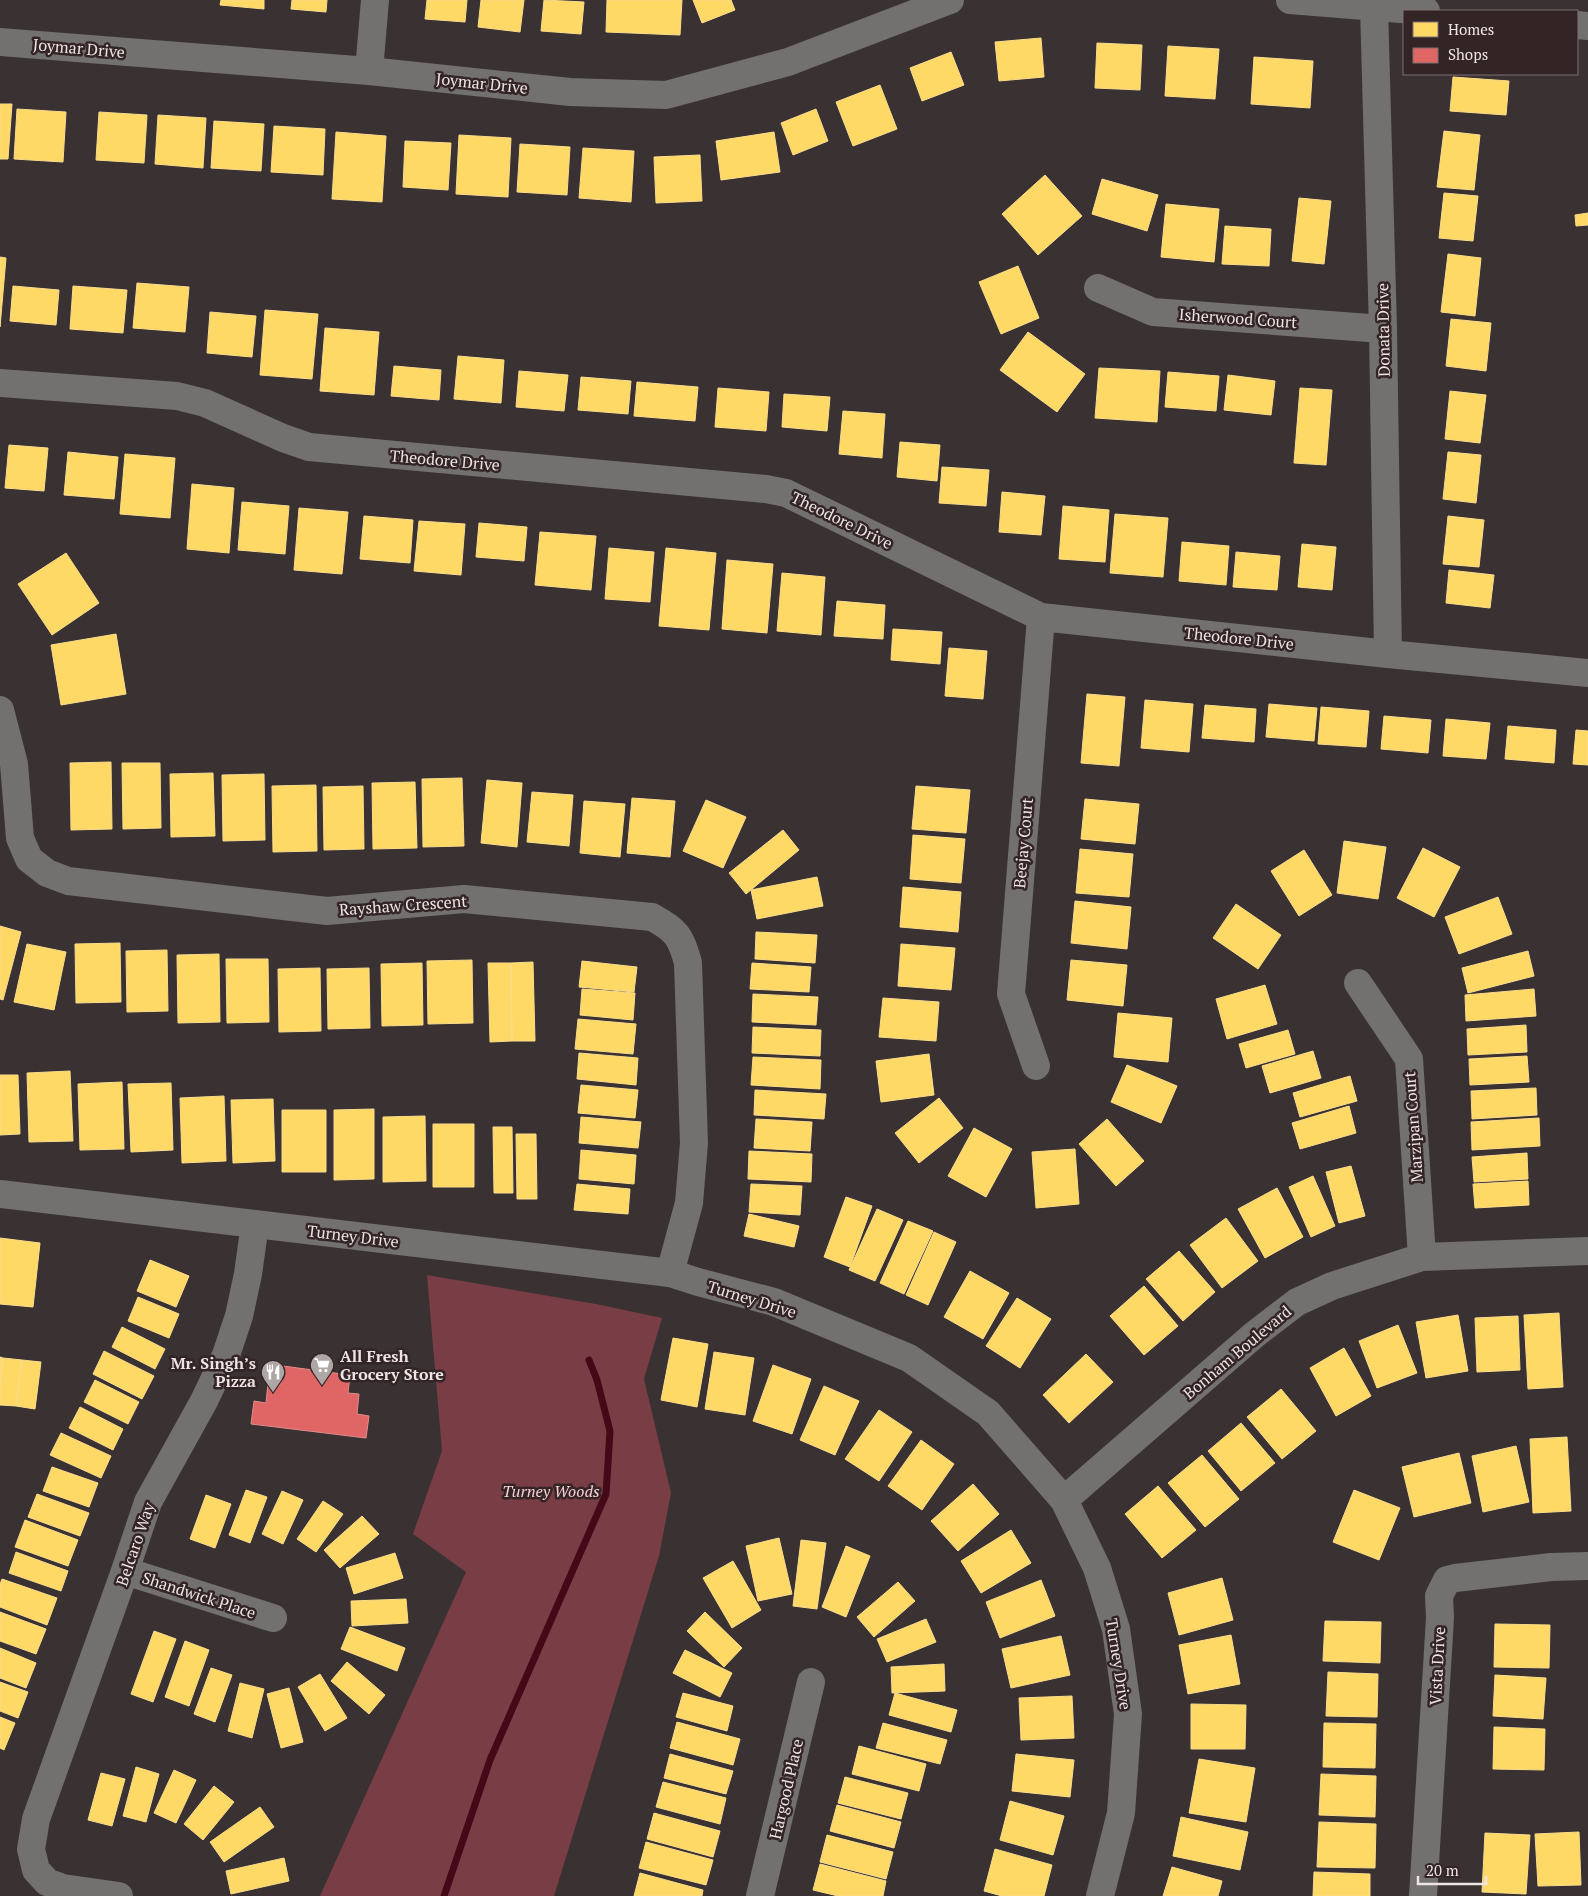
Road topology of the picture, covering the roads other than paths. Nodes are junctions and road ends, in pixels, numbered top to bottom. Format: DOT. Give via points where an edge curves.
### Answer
graph roads {
  1 [pos="375,0"];
  2 [pos="950,0"];
  3 [pos="1290,0"];
  4 [pos="1374,7"];
  5 [pos="1413,10"];
  6 [pos="0,42"];
  7 [pos="369,71"];
  8 [pos="1098,288"];
  9 [pos="1383,329"];
  10 [pos="0,383"];
  11 [pos="1041,617"];
  12 [pos="1388,654"];
  13 [pos="1588,673"];
  14 [pos="0,710"];
  15 [pos="1358,983"];
  16 [pos="1036,1066"];
  17 [pos="0,1194"];
  18 [pos="255,1224"];
  19 [pos="1588,1251"];
  20 [pos="1422,1257"];
  21 [pos="670,1273"];
  22 [pos="1064,1500"];
  23 [pos="1588,1566"];
  24 [pos="126,1571"];
  25 [pos="272,1618"];
  26 [pos="811,1682"];
  27 [pos="120,1896"];
  28 [pos="760,1896"];
  29 [pos="1100,1896"];
  30 [pos="1423,1896"];
  1 -- 7 [label="street"];
  2 -- 7 [label="street, Joymar Drive" via="788,62 666,95 570,92"];
  3 -- 4 [label="street"];
  4 -- 5 [label="street"];
  4 -- 9 [label="street, Donata Drive"];
  6 -- 7 [label="street, Joymar Drive"];
  8 -- 9 [label="street, Isherwood Court" via="1153,312"];
  9 -- 12 [label="street, Donata Drive"];
  10 -- 11 [label="street, Theodore Drive" via="177,396 205,403 309,447 786,493"];
  11 -- 12 [label="street, Theodore Drive"];
  11 -- 16 [label="street, Beejay Court" via="1011,994"];
  12 -- 13 [label="street, Theodore Drive"];
  14 -- 21 [label="street, Rayshaw Crescent" via="14,764 20,838 29,859 46,873 68,881 327,911 464,899 652,917 669,926 682,942 688,963 694,1143 689,1203"];
  15 -- 20 [label="street, Marzipan Court" via="1409,1059"];
  17 -- 18 [label="street, Turney Drive"];
  18 -- 21 [label="street, Turney Drive"];
  18 -- 24 [label="street, Belcaro Way" via="243,1299 226,1355 148,1502"];
  19 -- 20 [label="street, Bonham Boulevard"];
  20 -- 22 [label="street, Bonham Boulevard" via="1332,1286 1297,1302 1254,1335"];
  21 -- 22 [label="street, Turney Drive" via="774,1302 909,1358 988,1413"];
  22 -- 29 [label="street, Turney Drive" via="1097,1568 1116,1629 1128,1714 1122,1813"];
  23 -- 30 [label="street, Vista Drive" via="1455,1578 1448,1580 1439,1596"];
  24 -- 25 [label="street, Shandwick Place"];
  24 -- 27 [label="street, Belcaro Way" via="36,1819 31,1850 36,1870 46,1882 63,1888"];
  26 -- 28 [label="street, Hargood Place"];
}
